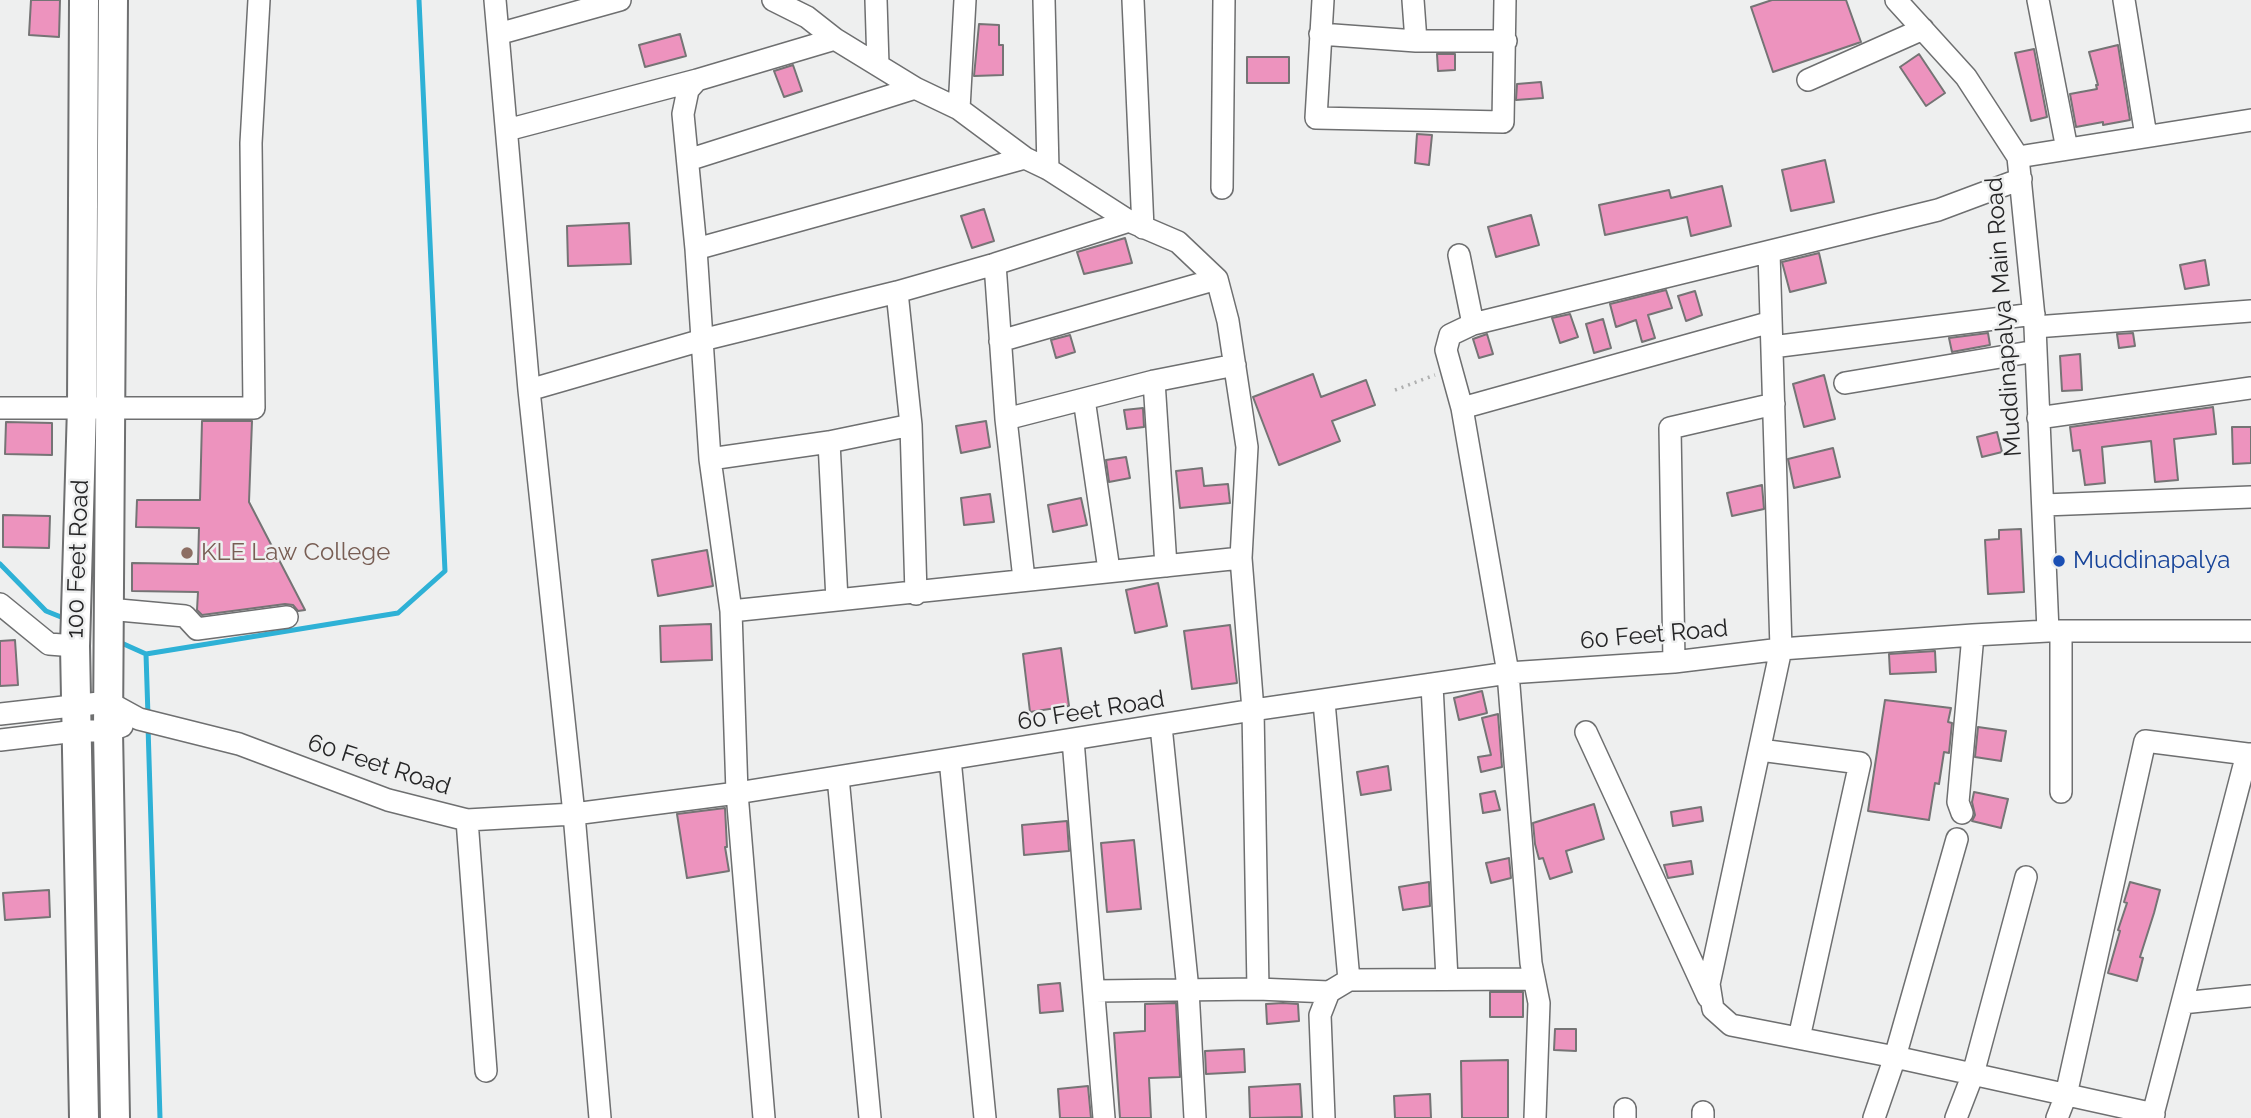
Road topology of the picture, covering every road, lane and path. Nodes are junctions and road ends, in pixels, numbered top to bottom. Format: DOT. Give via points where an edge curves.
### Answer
graph roads {
  1 [pos="84,0"];
  2 [pos="113,0"];
  3 [pos="259,0"];
  4 [pos="495,0"];
  5 [pos="620,0"];
  6 [pos="773,0"];
  7 [pos="876,0"];
  8 [pos="965,0"];
  9 [pos="1044,0"];
  10 [pos="1133,0"];
  11 [pos="1224,0"];
  12 [pos="1323,0"];
  13 [pos="1413,0"];
  14 [pos="1505,0"];
  15 [pos="1896,0"];
  16 [pos="2038,0"];
  17 [pos="2124,0"];
  18 [pos="806,8"];
  19 [pos="1923,29"];
  20 [pos="498,34"];
  21 [pos="1320,34"];
  22 [pos="835,39"];
  23 [pos="1416,41"];
  24 [pos="1506,41"];
  25 [pos="878,65"];
  26 [pos="697,80"];
  27 [pos="1808,80"];
  28 [pos="915,88"];
  29 [pos="959,109"];
  30 [pos="2251,120"];
  31 [pos="506,130"];
  32 [pos="2146,136"];
  33 [pos="2067,149"];
  34 [pos="1025,158"];
  35 [pos="2018,158"];
  36 [pos="688,160"];
  37 [pos="1048,169"];
  38 [pos="2021,179"];
  39 [pos="1222,188"];
  40 [pos="1136,224"];
  41 [pos="696,249"];
  42 [pos="1769,252"];
  43 [pos="1459,255"];
  44 [pos="995,264"];
  45 [pos="1217,279"];
  46 [pos="897,292"];
  47 [pos="2251,311"];
  48 [pos="2034,321"];
  49 [pos="1771,322"];
  50 [pos="1473,324"];
  51 [pos="702,340"];
  52 [pos="1000,341"];
  53 [pos="1772,347"];
  54 [pos="2036,351"];
  55 [pos="1235,365"];
  56 [pos="1452,369"];
  57 [pos="1154,382"];
  58 [pos="1845,383"];
  59 [pos="2251,388"];
  60 [pos="529,390"];
  61 [pos="1395,390"];
  62 [pos="1084,399"];
  63 [pos="1774,404"];
  64 [pos="96,407"];
  65 [pos="0,408"];
  66 [pos="1462,408"];
  67 [pos="2038,418"];
  68 [pos="1006,419"];
  69 [pos="911,425"];
  70 [pos="828,442"];
  71 [pos="710,458"];
  72 [pos="2251,497"];
  73 [pos="2044,505"];
  74 [pos="1241,558"];
  75 [pos="1166,566"];
  76 [pos="1109,570"];
  77 [pos="1024,579"];
  78 [pos="916,593"];
  79 [pos="837,600"];
  80 [pos="0,604"];
  81 [pos="731,611"];
  82 [pos="287,617"];
  83 [pos="108,628"];
  84 [pos="76,631"];
  85 [pos="2055,631"];
  86 [pos="2251,631"];
  87 [pos="1973,635"];
  88 [pos="1781,649"];
  89 [pos="1674,662"];
  90 [pos="1508,673"];
  91 [pos="1432,685"];
  92 [pos="108,702"];
  93 [pos="1324,702"];
  94 [pos="1254,710"];
  95 [pos="0,713"];
  96 [pos="76,718"];
  97 [pos="145,720"];
  98 [pos="1161,726"];
  99 [pos="108,732"];
  100 [pos="1586,732"];
  101 [pos="0,740"];
  102 [pos="1073,740"];
  103 [pos="1760,750"];
  104 [pos="2249,754"];
  105 [pos="950,760"];
  106 [pos="838,777"];
  107 [pos="2061,792"];
  108 [pos="737,793"];
  109 [pos="1962,813"];
  110 [pos="574,814"];
  111 [pos="467,820"];
  112 [pos="1957,839"];
  113 [pos="2025,877"];
  114 [pos="1447,978"];
  115 [pos="1533,979"];
  116 [pos="1349,980"];
  117 [pos="1258,989"];
  118 [pos="1188,990"];
  119 [pos="1095,991"];
  120 [pos="1329,992"];
  121 [pos="2251,996"];
  122 [pos="2182,1003"];
  123 [pos="1713,1009"];
  124 [pos="1799,1038"];
  125 [pos="1895,1057"];
  126 [pos="485,1071"];
  127 [pos="1973,1074"];
  128 [pos="2066,1095"];
  129 [pos="2153,1116"];
  130 [pos="83,1118"];
  131 [pos="115,1118"];
  132 [pos="600,1118"];
  133 [pos="764,1118"];
  134 [pos="870,1118"];
  135 [pos="985,1118"];
  136 [pos="1104,1118"];
  137 [pos="1195,1118"];
  138 [pos="1324,1118"];
  139 [pos="1535,1118"];
  140 [pos="1874,1118"];
  141 [pos="1956,1118"];
  142 [pos="2057,1118"];
  1 -- 64 [label="main road, 100 Feet Road"];
  2 -- 64 [label="main road, 100 Feet Road"];
  3 -- 64 [label="street" via="251,143 254,408"];
  4 -- 20 [label="street"];
  5 -- 20 [label="street"];
  6 -- 18 [label="street"];
  7 -- 25 [label="street"];
  8 -- 29 [label="street"];
  9 -- 37 [label="street"];
  10 -- 40 [label="street"];
  11 -- 39 [label="street"];
  12 -- 21 [label="street"];
  13 -- 23 [label="street"];
  14 -- 24 [label="street"];
  15 -- 19 [label="street, Muddinapalya Main Road"];
  16 -- 33 [label="street"];
  17 -- 32 [label="street"];
  18 -- 22 [label="street"];
  19 -- 27 [label="street"];
  19 -- 35 [label="street, Muddinapalya Main Road" via="1966,77"];
  20 -- 31 [label="street"];
  21 -- 23 [label="street"];
  21 -- 24 [label="street" via="1316,118 1503,122"];
  22 -- 25 [label="street"];
  22 -- 26 [label="street"];
  23 -- 24 [label="street"];
  25 -- 28 [label="street"];
  26 -- 31 [label="street"];
  26 -- 36 [label="street" via="688,90 683,114"];
  28 -- 29 [label="street"];
  28 -- 36 [label="street"];
  29 -- 34 [label="street"];
  30 -- 32 [label="street"];
  31 -- 60 [label="street"];
  32 -- 33 [label="street"];
  33 -- 35 [label="street"];
  34 -- 37 [label="street"];
  34 -- 41 [label="street"];
  35 -- 38 [label="street, Muddinapalya Main Road"];
  36 -- 41 [label="street"];
  37 -- 40 [label="street"];
  38 -- 42 [label="street" via="1938,210"];
  38 -- 48 [label="street, Muddinapalya Main Road"];
  40 -- 44 [label="street"];
  40 -- 45 [label="street" via="1178,242"];
  41 -- 51 [label="street"];
  42 -- 49 [label="street"];
  42 -- 50 [label="street"];
  43 -- 50 [label="street"];
  44 -- 46 [label="street"];
  44 -- 52 [label="street"];
  45 -- 52 [label="street"];
  45 -- 55 [label="street"];
  46 -- 51 [label="street"];
  46 -- 69 [label="street"];
  47 -- 48 [label="street"];
  48 -- 53 [label="street"];
  48 -- 54 [label="street, Muddinapalya Main Road"];
  49 -- 53 [label="street"];
  49 -- 66 [label="street"];
  50 -- 56 [label="street" via="1450,335 1446,351"];
  51 -- 60 [label="street"];
  51 -- 71 [label="street"];
  52 -- 68 [label="street"];
  53 -- 63 [label="street"];
  54 -- 58 [label="street"];
  54 -- 67 [label="street, Muddinapalya Main Road"];
  55 -- 57 [label="street"];
  55 -- 74 [label="street" via="1247,447"];
  56 -- 61 [label="path"];
  56 -- 66 [label="street"];
  57 -- 62 [label="street"];
  57 -- 75 [label="street"];
  59 -- 67 [label="street"];
  60 -- 110 [label="street"];
  62 -- 68 [label="street"];
  62 -- 76 [label="street"];
  63 -- 88 [label="street"];
  63 -- 89 [label="street" via="1670,428"];
  64 -- 65 [label="street"];
  64 -- 83 [label="main road, 100 Feet Road"];
  64 -- 84 [label="main road, 100 Feet Road"];
  66 -- 90 [label="street"];
  67 -- 73 [label="street, Muddinapalya Main Road"];
  68 -- 77 [label="street"];
  69 -- 70 [label="street"];
  69 -- 78 [label="street"];
  70 -- 71 [label="street"];
  70 -- 79 [label="street"];
  71 -- 81 [label="street"];
  72 -- 73 [label="street"];
  73 -- 85 [label="street, Muddinapalya Main Road"];
  74 -- 75 [label="street"];
  74 -- 94 [label="street"];
  75 -- 76 [label="street"];
  76 -- 77 [label="street"];
  77 -- 78 [label="street"];
  78 -- 79 [label="street"];
  79 -- 81 [label="street"];
  80 -- 84 [label="street" via="49,644"];
  81 -- 108 [label="street"];
  82 -- 83 [label="street" via="197,629 185,616"];
  83 -- 92 [label="main road, 100 Feet Road"];
  84 -- 96 [label="main road, 100 Feet Road"];
  85 -- 86 [label="street, 60 Feet Road"];
  85 -- 87 [label="street, 60 Feet Road"];
  85 -- 107 [label="street, Muddinapalya Main Road"];
  87 -- 88 [label="street, 60 Feet Road"];
  87 -- 109 [label="street" via="1958,802"];
  88 -- 89 [label="street, 60 Feet Road"];
  88 -- 103 [label="street"];
  89 -- 90 [label="street, 60 Feet Road"];
  90 -- 91 [label="street, 60 Feet Road"];
  90 -- 115 [label="street"];
  91 -- 93 [label="street, 60 Feet Road"];
  91 -- 114 [label="street"];
  92 -- 96 [label="street"];
  92 -- 97 [label="street, 60 Feet Road"];
  92 -- 99 [label="main road, 100 Feet Road"];
  93 -- 94 [label="street, 60 Feet Road"];
  93 -- 116 [label="street"];
  94 -- 98 [label="street, 60 Feet Road"];
  94 -- 117 [label="street"];
  95 -- 96 [label="street"];
  96 -- 99 [label="street"];
  96 -- 101 [label="street"];
  96 -- 130 [label="main road, 100 Feet Road"];
  97 -- 99 [label="street"];
  97 -- 111 [label="street, 60 Feet Road" via="239,744 388,800"];
  98 -- 102 [label="street, 60 Feet Road"];
  98 -- 118 [label="street"];
  99 -- 131 [label="main road, 100 Feet Road"];
  100 -- 123 [label="street"];
  102 -- 105 [label="street, 60 Feet Road"];
  102 -- 119 [label="street"];
  103 -- 123 [label="street" via="1709,984"];
  103 -- 124 [label="street" via="1860,763"];
  104 -- 122 [label="street"];
  104 -- 128 [label="street" via="2145,741"];
  105 -- 106 [label="street, 60 Feet Road"];
  105 -- 135 [label="street"];
  106 -- 108 [label="street, 60 Feet Road"];
  106 -- 134 [label="street"];
  108 -- 110 [label="street, 60 Feet Road"];
  108 -- 133 [label="street"];
  110 -- 111 [label="street, 60 Feet Road"];
  110 -- 132 [label="street"];
  111 -- 126 [label="street"];
  112 -- 125 [label="street"];
  113 -- 127 [label="street"];
  114 -- 115 [label="street"];
  114 -- 116 [label="street"];
  115 -- 139 [label="street" via="1539,1003"];
  116 -- 120 [label="street"];
  117 -- 118 [label="street"];
  117 -- 120 [label="street"];
  118 -- 119 [label="street"];
  118 -- 137 [label="street"];
  119 -- 136 [label="street"];
  120 -- 138 [label="street" via="1320,1015"];
  121 -- 122 [label="street"];
  122 -- 129 [label="street"];
  123 -- 124 [label="street" via="1731,1026"];
  124 -- 125 [label="street"];
  125 -- 127 [label="street"];
  125 -- 140 [label="street"];
  127 -- 128 [label="street"];
  127 -- 141 [label="street"];
  128 -- 129 [label="street"];
  128 -- 142 [label="street"];
}
